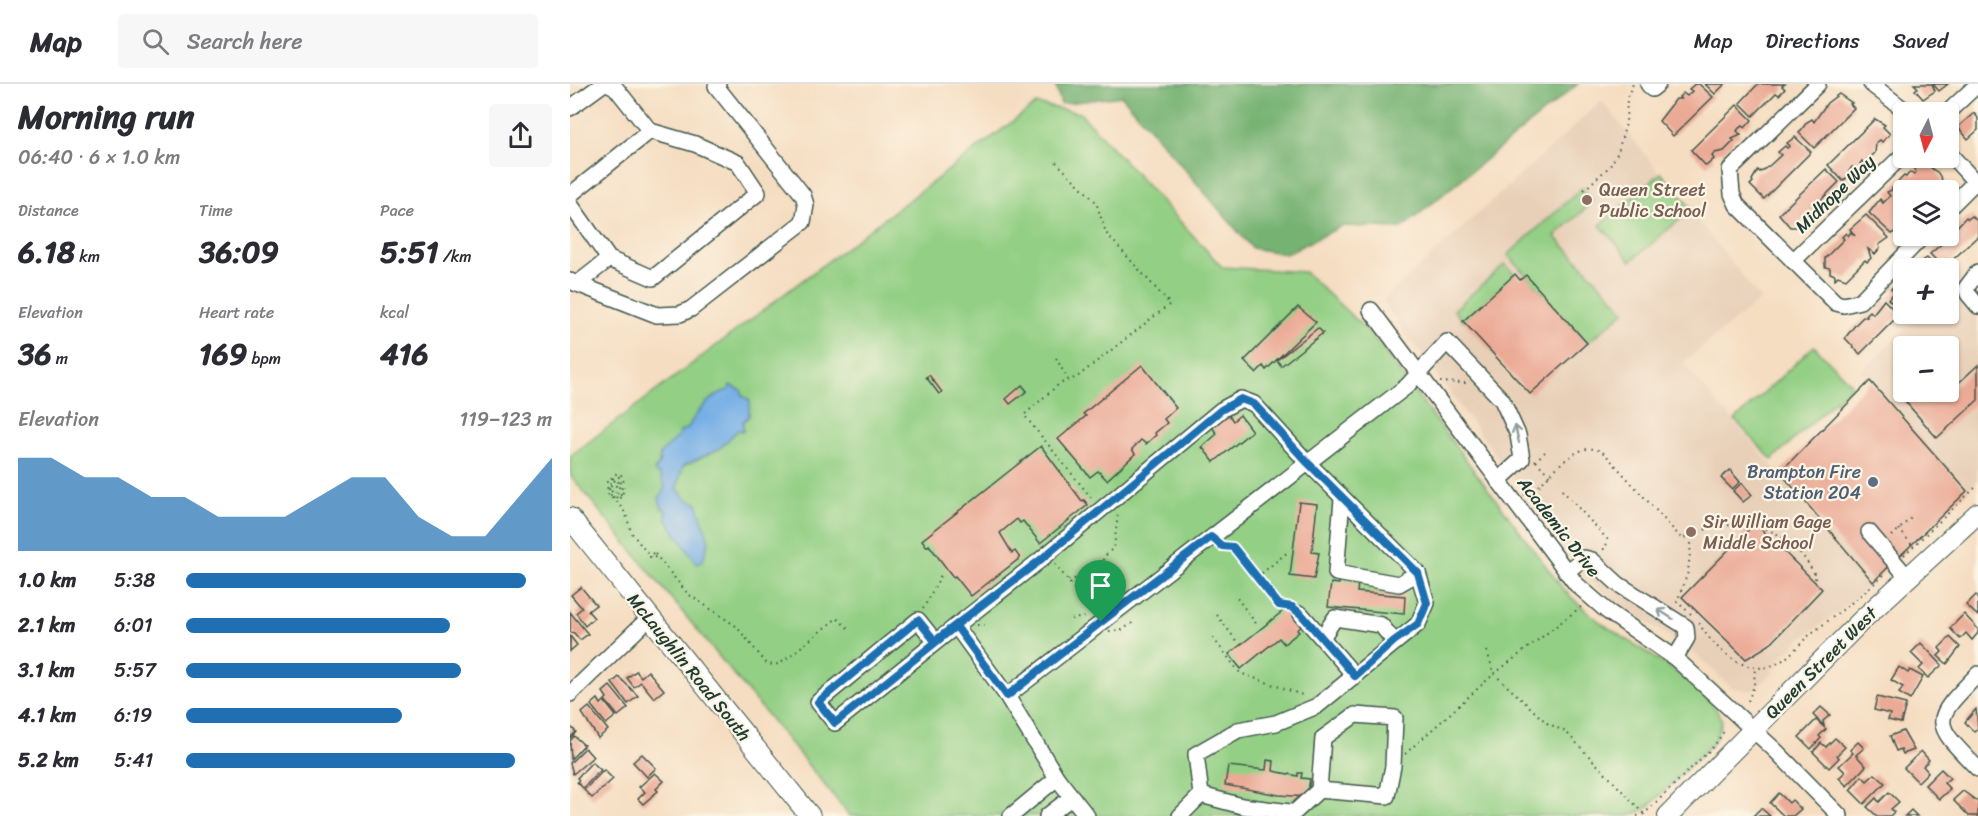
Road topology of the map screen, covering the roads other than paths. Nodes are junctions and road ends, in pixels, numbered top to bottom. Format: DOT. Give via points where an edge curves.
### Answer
graph roads {
  1 [pos="603,84"];
  2 [pos="609,84"];
  3 [pos="718,84"];
  4 [pos="1648,84"];
  5 [pos="1658,84"];
  6 [pos="1818,84"];
  7 [pos="1871,84"];
  8 [pos="1978,84"];
  9 [pos="1894,102"];
  10 [pos="1959,102"];
  11 [pos="570,108"];
  12 [pos="650,131"];
  13 [pos="1893,165"];
  14 [pos="1959,165"];
  15 [pos="1976,184"];
  16 [pos="570,195"];
  17 [pos="1959,199"];
  18 [pos="570,204"];
  19 [pos="1913,246"];
  20 [pos="609,259"];
  21 [pos="1793,261"];
  22 [pos="1978,272"];
  23 [pos="574,283"];
  24 [pos="1978,306"];
  25 [pos="1371,310"];
  26 [pos="1418,373"];
  27 [pos="1307,462"];
  28 [pos="1498,481"];
  29 [pos="1342,499"];
  30 [pos="1978,513"];
  31 [pos="570,518"];
  32 [pos="1869,532"];
  33 [pos="1566,572"];
  34 [pos="1418,573"];
  35 [pos="1909,579"];
  36 [pos="1301,614"];
  37 [pos="649,618"];
  38 [pos="956,626"];
  39 [pos="1322,638"];
  40 [pos="935,641"];
  41 [pos="1394,641"];
  42 [pos="1676,658"];
  43 [pos="1978,674"];
  44 [pos="1355,676"];
  45 [pos="570,694"];
  46 [pos="1007,696"];
  47 [pos="1753,731"];
  48 [pos="1978,769"];
  49 [pos="1057,778"];
  50 [pos="1319,790"];
  51 [pos="1201,795"];
  52 [pos="1072,797"];
  53 [pos="1241,811"];
  54 [pos="1289,814"];
  55 [pos="1837,815"];
  56 [pos="810,816"];
  57 [pos="1011,816"];
  58 [pos="1047,816"];
  59 [pos="1087,816"];
  60 [pos="1180,816"];
  61 [pos="1668,816"];
  1 -- 11 [label="street"];
  2 -- 12 [label="street"];
  3 -- 23 [label="street" via="803,195 803,222 680,314 657,315"];
  4 -- 5 [label="street" via="1652,89"];
  6 -- 21 [label="street" via="1730,170 1737,205"];
  7 -- 9 [label="street"];
  8 -- 10 [label="street"];
  12 -- 16 [label="street"];
  12 -- 20 [label="street" via="738,163 758,193 653,278"];
  13 -- 21 [label="street, Midhope Way"];
  14 -- 15 [label="street"];
  15 -- 17 [label="street"];
  18 -- 20 [label="street"];
  19 -- 21 [label="street" via="1860,301 1852,304 1836,303"];
  20 -- 23 [label="street"];
  22 -- 24 [label="street" via="1966,288"];
  25 -- 26 [label="street, Academic Drive"];
  26 -- 27 [label="street" via="1407,386"];
  26 -- 28 [label="street, Academic Drive"];
  28 -- 26 [label="street, one-way" via="1522,459 1518,435 1502,400 1447,342"];
  27 -- 29 [label="street"];
  27 -- 38 [label="street" via="1254,404 1241,399 1221,410"];
  27 -- 46 [label="street"];
  28 -- 33 [label="street, Academic Drive"];
  29 -- 34 [label="street"];
  29 -- 34 [label="street" via="1336,573 1399,584"];
  30 -- 35 [label="main road, Queen Street West"];
  31 -- 37 [label="main road, McLaughlin Road South"];
  32 -- 35 [label="street"];
  33 -- 42 [label="street, Academic Drive" via="1602,607"];
  42 -- 33 [label="street, one-way" via="1687,638 1686,627 1618,584 1592,560 1584,558"];
  34 -- 41 [label="street" via="1427,603 1418,624"];
  35 -- 47 [label="main road, Queen Street West" via="1863,619"];
  36 -- 39 [label="street"];
  37 -- 45 [label="street"];
  37 -- 56 [label="main road, McLaughlin Road South"];
  38 -- 40 [label="street"];
  38 -- 46 [label="street"];
  39 -- 41 [label="street" via="1335,618 1382,625"];
  39 -- 44 [label="street"];
  40 -- 40 [label="street" via="835,723 818,702 918,620"];
  41 -- 44 [label="street"];
  42 -- 47 [label="street, Academic Drive"];
  43 -- 48 [label="street" via="1947,706 1942,722 1946,737"];
  44 -- 51 [label="street" via="1317,706 1276,723 1238,730 1196,754"];
  46 -- 49 [label="street"];
  47 -- 55 [label="street, Academic Drive"];
  47 -- 61 [label="main road, Queen Street West"];
  49 -- 52 [label="street"];
  49 -- 57 [label="street"];
  50 -- 50 [label="street" via="1323,738 1355,715 1395,718 1387,796"];
  50 -- 54 [label="street"];
  51 -- 53 [label="street"];
  51 -- 60 [label="street"];
  52 -- 58 [label="street"];
  52 -- 59 [label="street"];
  53 -- 54 [label="street"];
}
